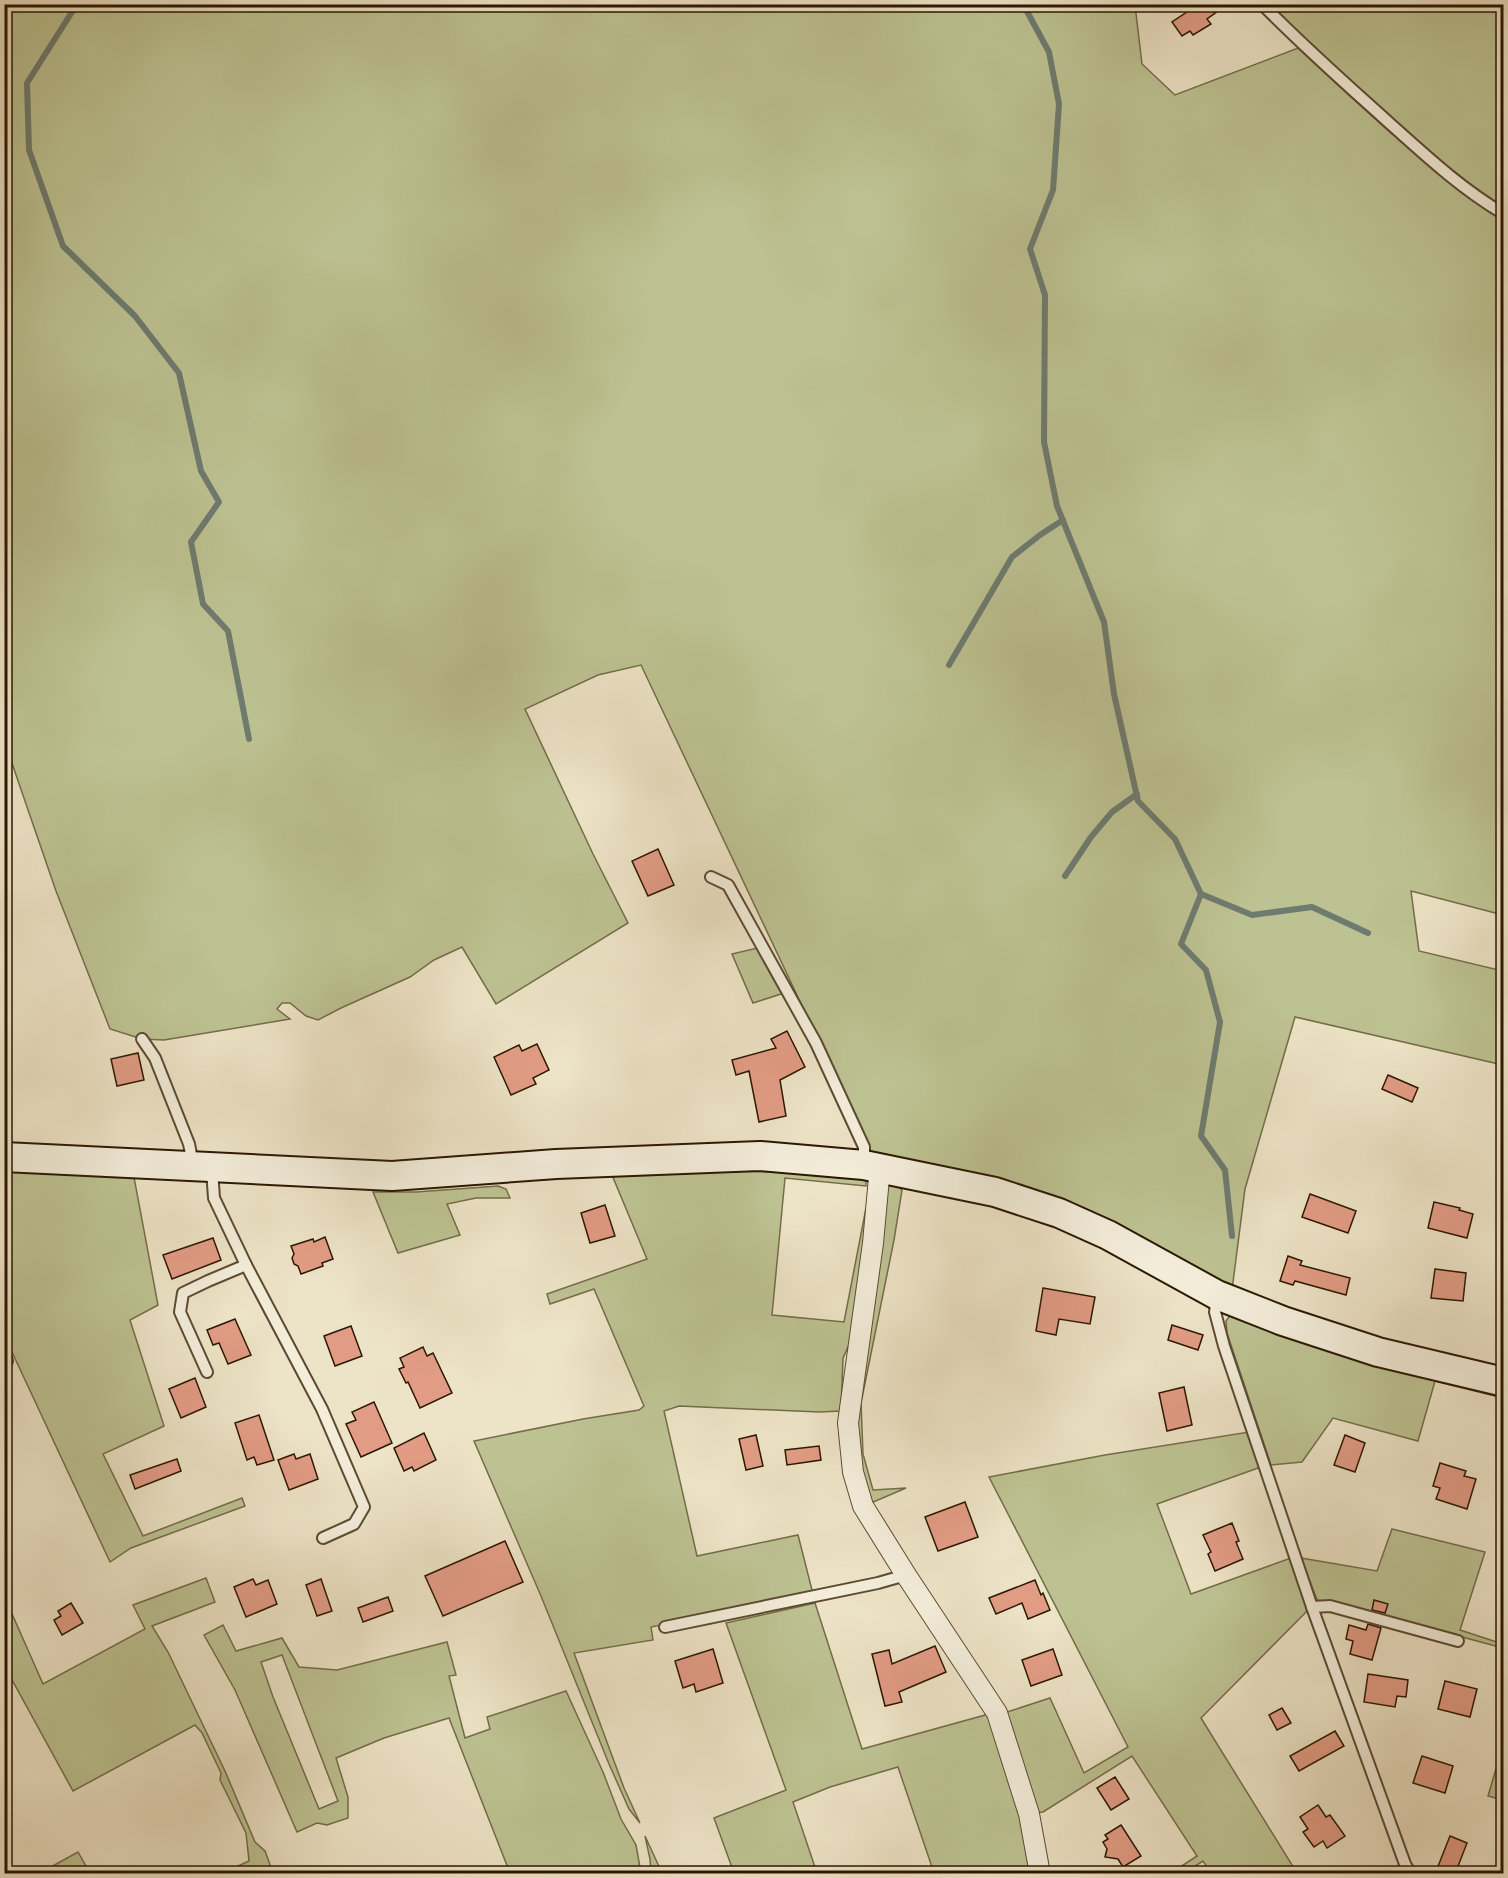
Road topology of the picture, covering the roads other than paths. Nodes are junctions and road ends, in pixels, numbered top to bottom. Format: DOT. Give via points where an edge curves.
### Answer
graph roads {
  1 [pos="1262,4"];
  2 [pos="1503,214"];
  3 [pos="711,877"];
  4 [pos="142,1040"];
  5 [pos="4,1157"];
  6 [pos="872,1166"];
  7 [pos="203,1168"];
  8 [pos="246,1265"];
  9 [pos="1217,1295"];
  10 [pos="207,1372"];
  11 [pos="1503,1382"];
  12 [pos="323,1538"];
  13 [pos="906,1575"];
  14 [pos="1312,1606"];
  15 [pos="665,1627"];
  16 [pos="1458,1641"];
  17 [pos="1407,1870"];
  18 [pos="1040,1874"];
  1 -- 2 [label="lane" via="1444,173"];
  3 -- 6 [label="lane" via="728,885 816,1042"];
  4 -- 7 [label="lane" via="155,1058"];
  5 -- 7 [label="street"];
  6 -- 7 [label="street" via="760,1155 392,1176"];
  6 -- 9 [label="street" via="995,1192 1059,1213 1108,1235"];
  6 -- 13 [label="street" via="873,1243 848,1423 853,1472 863,1506"];
  7 -- 8 [label="lane"];
  8 -- 10 [label="lane" via="183,1293 180,1312"];
  8 -- 12 [label="lane" via="322,1409 364,1507 354,1524"];
  9 -- 11 [label="street" via="1283,1322 1378,1352"];
  9 -- 14 [label="lane" via="1215,1312 1224,1346"];
  13 -- 15 [label="lane"];
  13 -- 18 [label="street" via="997,1713 1029,1814"];
  14 -- 16 [label="lane" via="1330,1606"];
  14 -- 17 [label="lane"];
}
